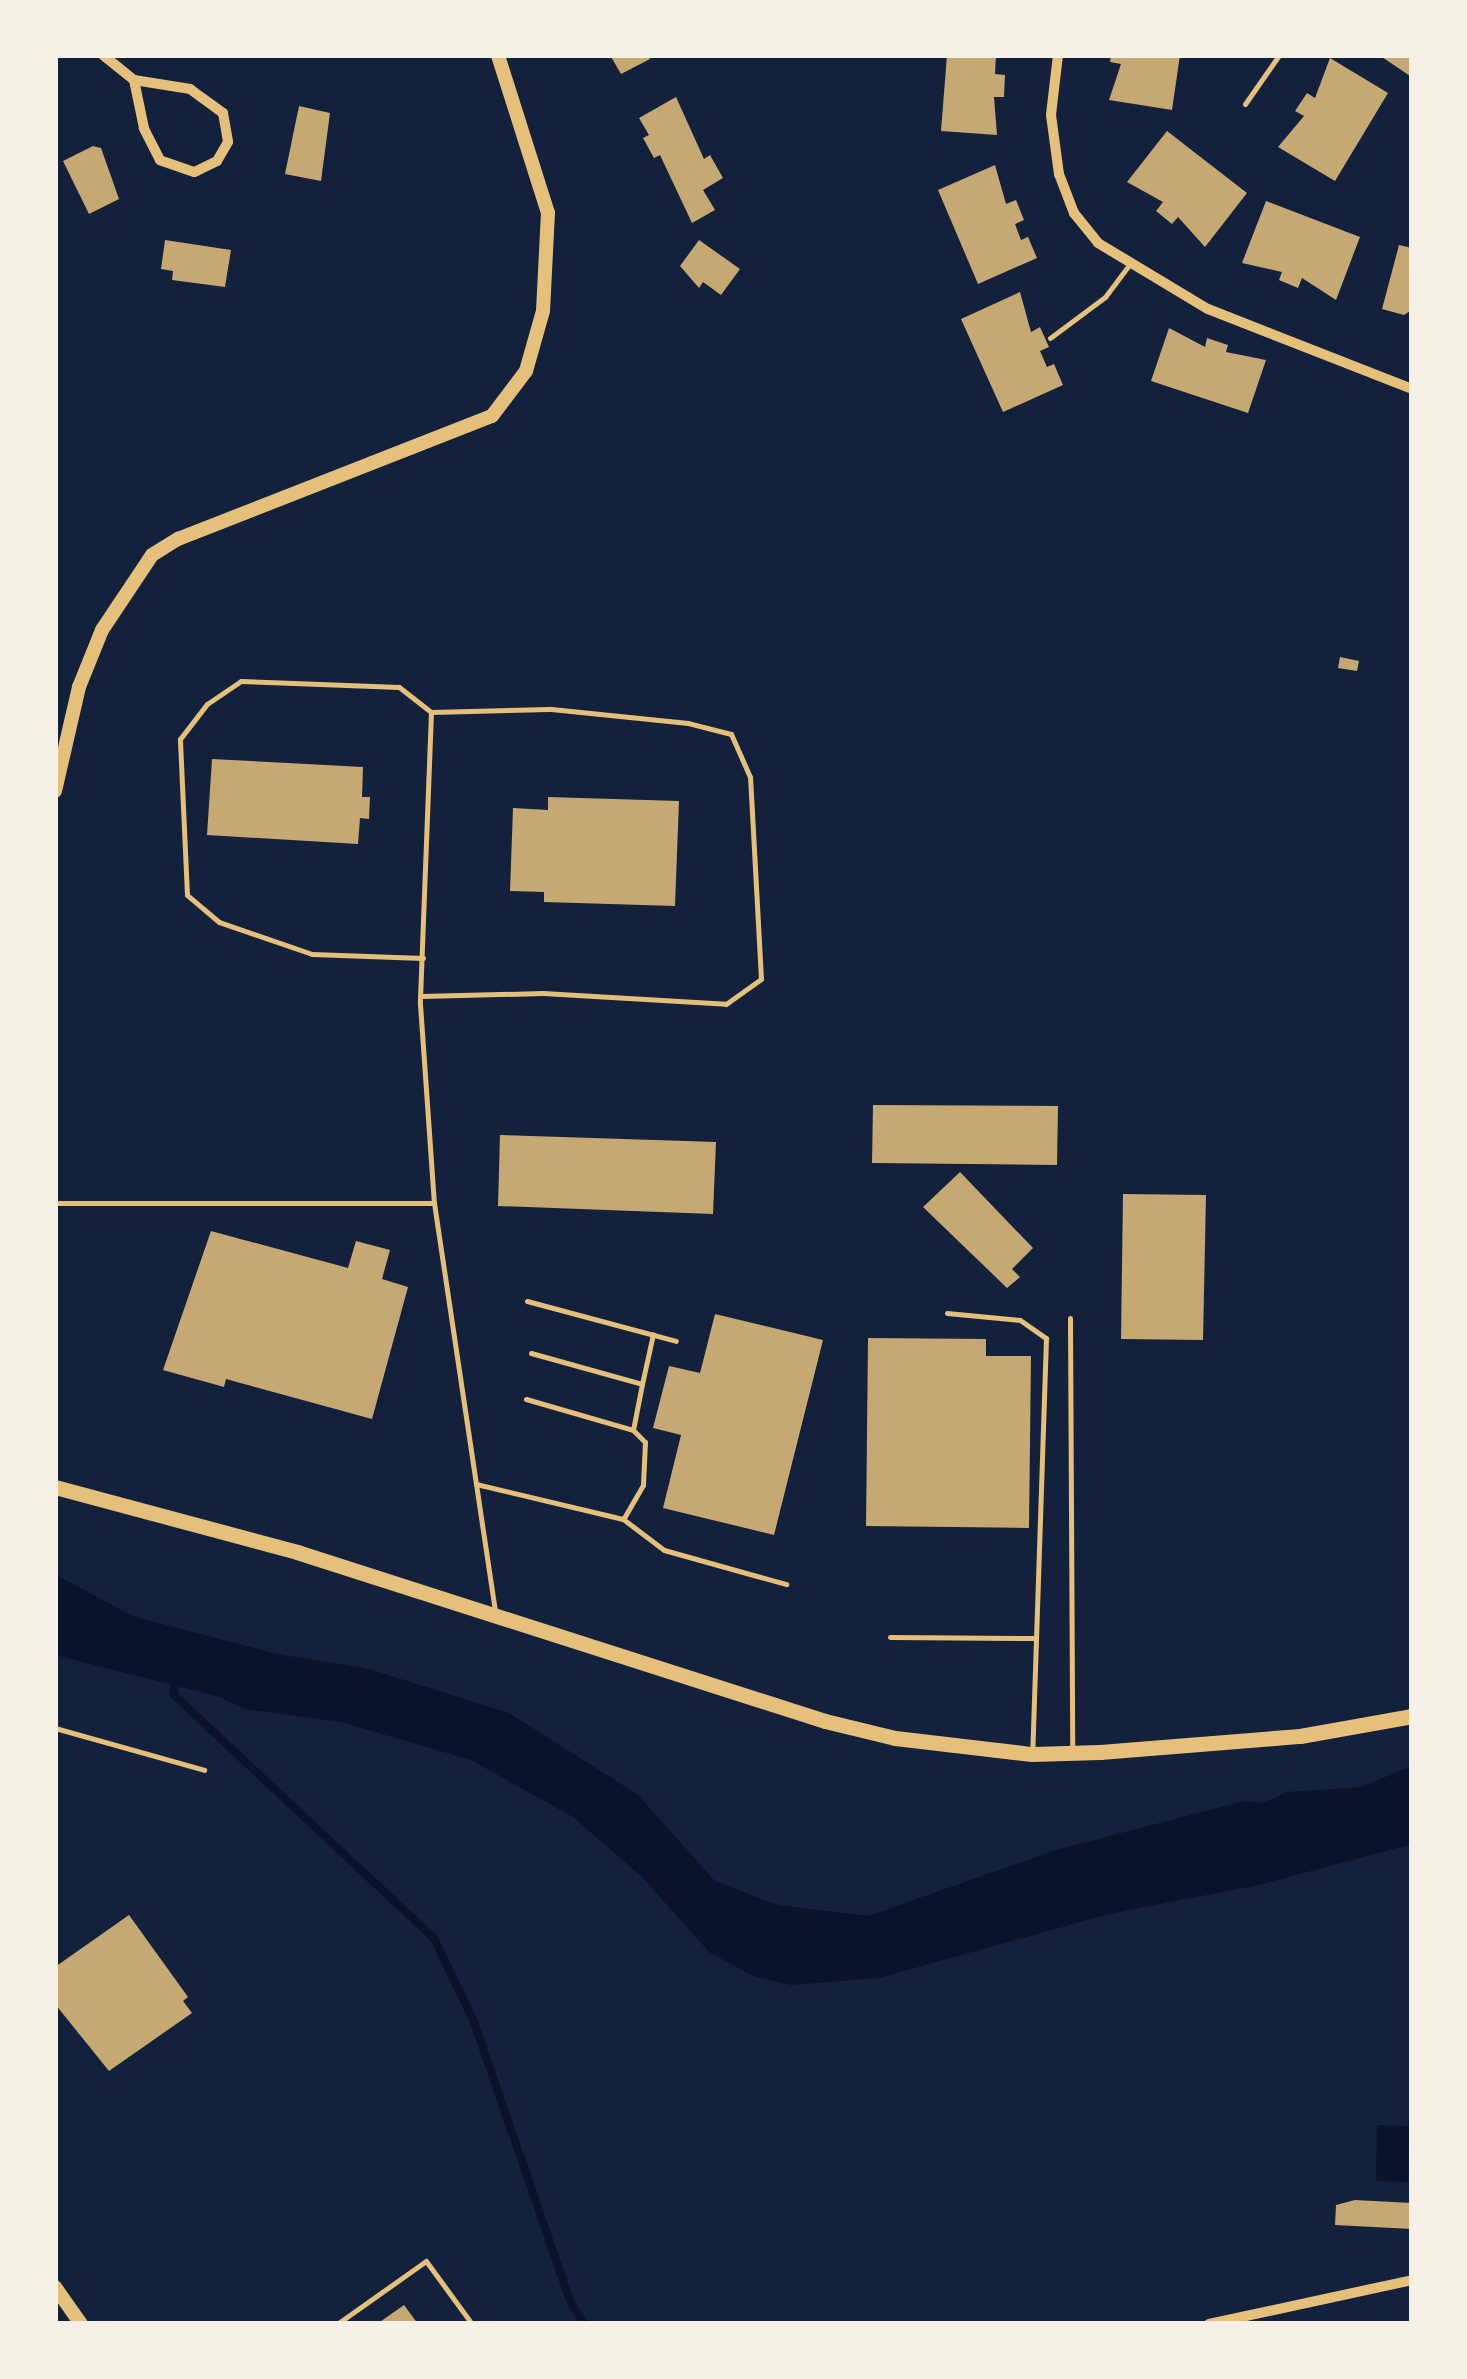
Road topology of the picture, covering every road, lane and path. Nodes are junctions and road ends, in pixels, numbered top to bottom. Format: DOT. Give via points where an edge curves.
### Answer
graph roads {
  1 [pos="103,55"];
  2 [pos="498,55"];
  3 [pos="1058,55"];
  4 [pos="1279,55"];
  5 [pos="134,80"];
  6 [pos="1246,104"];
  7 [pos="1128,266"];
  8 [pos="1050,338"];
  9 [pos="1412,388"];
  10 [pos="431,712"];
  11 [pos="55,791"];
  12 [pos="423,958"];
  13 [pos="421,996"];
  14 [pos="434,1203"];
  15 [pos="55,1204"];
  16 [pos="526,1301"];
  17 [pos="947,1313"];
  18 [pos="1070,1318"];
  19 [pos="653,1334"];
  20 [pos="676,1341"];
  21 [pos="531,1353"];
  22 [pos="642,1384"];
  23 [pos="526,1400"];
  24 [pos="633,1430"];
  25 [pos="476,1484"];
  26 [pos="55,1487"];
  27 [pos="623,1519"];
  28 [pos="786,1584"];
  29 [pos="496,1618"];
  30 [pos="890,1637"];
  31 [pos="1036,1638"];
  32 [pos="1412,1716"];
  33 [pos="55,1728"];
  34 [pos="1072,1753"];
  35 [pos="1032,1754"];
  36 [pos="204,1770"];
  37 [pos="1412,2280"];
  38 [pos="55,2287"];
  39 [pos="81,2324"];
  40 [pos="337,2324"];
  41 [pos="472,2324"];
  42 [pos="1208,2324"];
  1 -- 5 [label="street"];
  2 -- 11 [label="street" via="548,214 544,311 526,372 492,416 152,555 102,630 79,687"];
  3 -- 7 [label="street" via="1051,115 1059,174 1074,213"];
  4 -- 6 [label="lane"];
  5 -- 5 [label="street" via="144,128 160,160 194,172 218,161 228,142 224,113 190,88"];
  7 -- 8 [label="lane" via="1104,297"];
  7 -- 9 [label="street" via="1208,309"];
  10 -- 12 [label="lane"];
  10 -- 12 [label="lane" via="400,687 241,681 207,704 180,739 187,895 220,922 312,954"];
  10 -- 13 [label="lane" via="550,708 731,734 750,777 761,979 726,1004 543,994"];
  12 -- 13 [label="lane"];
  13 -- 14 [label="lane"];
  14 -- 15 [label="lane"];
  14 -- 25 [label="lane"];
  16 -- 19 [label="lane"];
  17 -- 31 [label="lane" via="1020,1320 1046,1338"];
  18 -- 34 [label="lane"];
  19 -- 20 [label="lane"];
  19 -- 22 [label="lane"];
  21 -- 22 [label="lane"];
  22 -- 24 [label="lane"];
  23 -- 24 [label="lane"];
  24 -- 27 [label="lane" via="645,1442 643,1485"];
  25 -- 27 [label="lane"];
  25 -- 29 [label="lane"];
  26 -- 29 [label="main road" via="298,1552"];
  27 -- 28 [label="lane" via="664,1550"];
  29 -- 35 [label="main road" via="825,1721 895,1738"];
  30 -- 31 [label="lane"];
  31 -- 35 [label="lane"];
  32 -- 34 [label="main road" via="1300,1736"];
  33 -- 36 [label="path"];
  34 -- 35 [label="main road"];
  37 -- 42 [label="street"];
  38 -- 39 [label="street"];
  40 -- 41 [label="lane" via="426,2261"];
}
